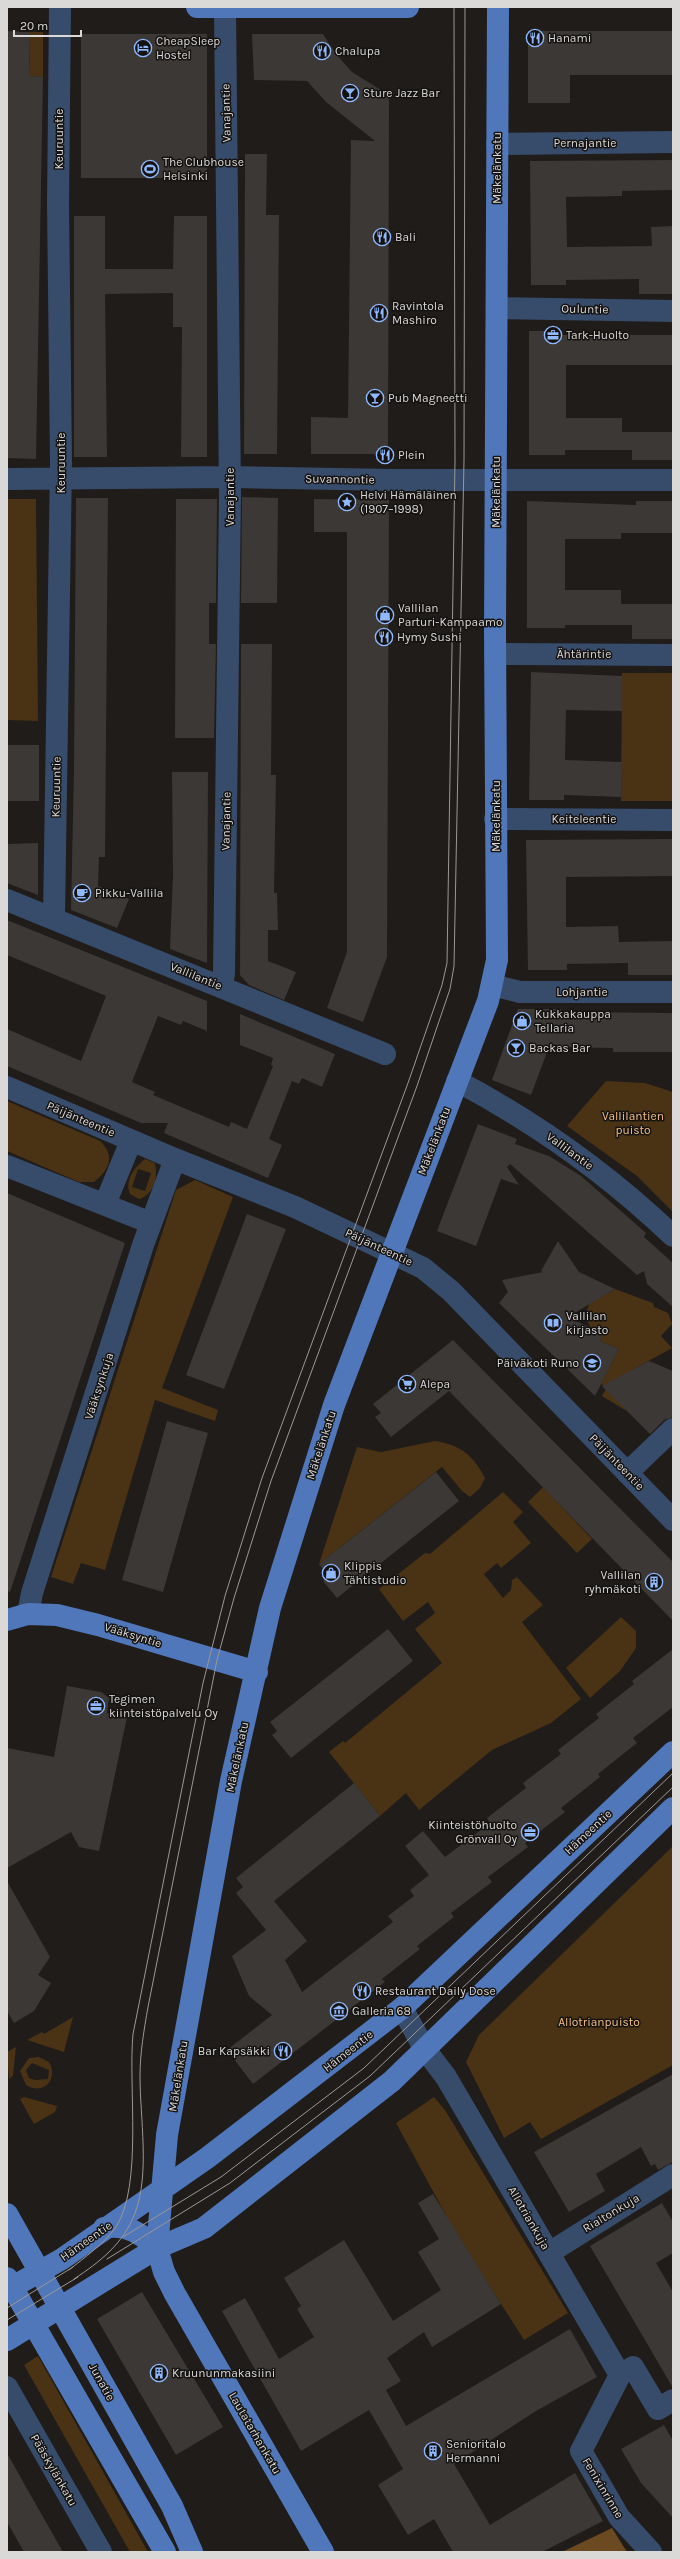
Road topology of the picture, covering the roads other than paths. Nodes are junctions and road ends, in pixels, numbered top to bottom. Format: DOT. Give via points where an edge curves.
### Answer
graph roads {
  1 [pos="60,7"];
  2 [pos="197,7"];
  3 [pos="408,7"];
  4 [pos="498,7"];
  5 [pos="225,8"];
  6 [pos="673,142"];
  7 [pos="497,144"];
  8 [pos="497,308"];
  9 [pos="673,311"];
  10 [pos="230,477"];
  11 [pos="7,479"];
  12 [pos="61,479"];
  13 [pos="496,479"];
  14 [pos="673,480"];
  15 [pos="495,654"];
  16 [pos="673,654"];
  17 [pos="496,819"];
  18 [pos="673,820"];
  19 [pos="7,900"];
  20 [pos="54,918"];
  21 [pos="492,985"];
  22 [pos="222,986"];
  23 [pos="673,992"];
  24 [pos="385,1054"];
  25 [pos="457,1081"];
  26 [pos="7,1087"];
  27 [pos="131,1141"];
  28 [pos="175,1159"];
  29 [pos="7,1166"];
  30 [pos="105,1204"];
  31 [pos="151,1223"];
  32 [pos="673,1236"];
  33 [pos="392,1253"];
  34 [pos="673,1430"];
  35 [pos="627,1473"];
  36 [pos="673,1520"];
  37 [pos="28,1614"];
  38 [pos="7,1620"];
  39 [pos="256,1672"];
  40 [pos="673,1752"];
  41 [pos="673,1808"];
  42 [pos="402,2008"];
  43 [pos="424,2048"];
  44 [pos="673,2175"];
  45 [pos="162,2190"];
  46 [pos="7,2214"];
  47 [pos="104,2228"];
  48 [pos="157,2248"];
  49 [pos="549,2252"];
  50 [pos="7,2278"];
  51 [pos="7,2290"];
  52 [pos="15,2335"];
  53 [pos="620,2374"];
  54 [pos="7,2387"];
  55 [pos="666,2405"];
  56 [pos="134,2501"];
  57 [pos="172,2506"];
  58 [pos="101,2552"];
  59 [pos="159,2552"];
  60 [pos="165,2552"];
  61 [pos="192,2552"];
  62 [pos="202,2552"];
  63 [pos="323,2552"];
  64 [pos="651,2552"];
  1 -- 12 [label="street, Keuruuntie" via="58,203"];
  2 -- 5 [label="main road"];
  3 -- 5 [label="main road"];
  4 -- 7 [label="main road, Mäkelänkatu"];
  5 -- 10 [label="street, Vanajantie"];
  6 -- 7 [label="street, Pernajantie"];
  7 -- 8 [label="main road, Mäkelänkatu"];
  8 -- 9 [label="street, Ouluntie"];
  8 -- 13 [label="main road, Mäkelänkatu"];
  10 -- 12 [label="street, Suvannontie"];
  10 -- 13 [label="street, Suvannontie"];
  10 -- 22 [label="street, Vanajantie"];
  11 -- 12 [label="street, Suvannontie"];
  12 -- 20 [label="street, Keuruuntie"];
  13 -- 14 [label="street, Suvannontie"];
  13 -- 15 [label="main road, Mäkelänkatu"];
  15 -- 16 [label="street, Ähtärintie"];
  15 -- 17 [label="main road, Mäkelänkatu"];
  17 -- 18 [label="street, Keiteleentie"];
  17 -- 21 [label="main road, Mäkelänkatu" via="497,960"];
  19 -- 20 [label="street, Vallilantie"];
  20 -- 22 [label="street, Vallilantie"];
  21 -- 23 [label="street, Lohjantie" via="520,992"];
  21 -- 25 [label="main road, Mäkelänkatu"];
  22 -- 24 [label="street, Vallilantie"];
  25 -- 32 [label="street, Vallilantie" via="563,1143 633,1198"];
  25 -- 33 [label="main road, Mäkelänkatu"];
  26 -- 27 [label="street, Päijänteentie"];
  27 -- 28 [label="street, Päijänteentie"];
  27 -- 30 [label="street"];
  28 -- 31 [label="street, Vääksynkuja"];
  28 -- 33 [label="street, Päijänteentie" via="295,1207"];
  29 -- 30 [label="street"];
  30 -- 31 [label="street"];
  31 -- 37 [label="street, Vääksynkuja" via="32,1593"];
  33 -- 35 [label="street, Päijänteentie" via="430,1272 451,1291"];
  33 -- 39 [label="main road, Mäkelänkatu" via="324,1435 270,1608"];
  34 -- 35 [label="street"];
  35 -- 36 [label="street, Päijänteentie"];
  37 -- 38 [label="main road, Vääksyntie"];
  37 -- 39 [label="main road, Vääksyntie" via="57,1615 83,1620"];
  39 -- 45 [label="main road, Mäkelänkatu" via="231,1781 187,2020 167,2135"];
  40 -- 42 [label="main road, Hämeentie"];
  41 -- 43 [label="main road"];
  42 -- 43 [label="street, Allotriankuja"];
  42 -- 45 [label="main road, Hämeentie" via="234,2140"];
  43 -- 48 [label="main road" via="376,2095 204,2228"];
  43 -- 49 [label="street, Allotriankuja" via="446,2077"];
  44 -- 49 [label="street, Rialtonkuja"];
  45 -- 47 [label="main road, Hämeentie"];
  45 -- 48 [label="main road, Mäkelänkatu"];
  46 -- 57 [label="main road, Junatie"];
  47 -- 48 [label="main road" via="116,2226 134,2231"];
  47 -- 51 [label="main road, Hämeentie" via="62,2259"];
  48 -- 52 [label="main road"];
  48 -- 63 [label="main road, Lautatarhankatu" via="164,2272 175,2294"];
  49 -- 53 [label="street, Allotriankuja"];
  50 -- 56 [label="main road"];
  53 -- 55 [label="street" via="634,2367"];
  53 -- 64 [label="street, Fenixinrinne" via="581,2451 619,2517"];
  54 -- 58 [label="street, Pääskylänkatu"];
  56 -- 59 [label="main road"];
  56 -- 60 [label="main road"];
  57 -- 61 [label="main road, Junatie"];
  57 -- 62 [label="main road"];
}
